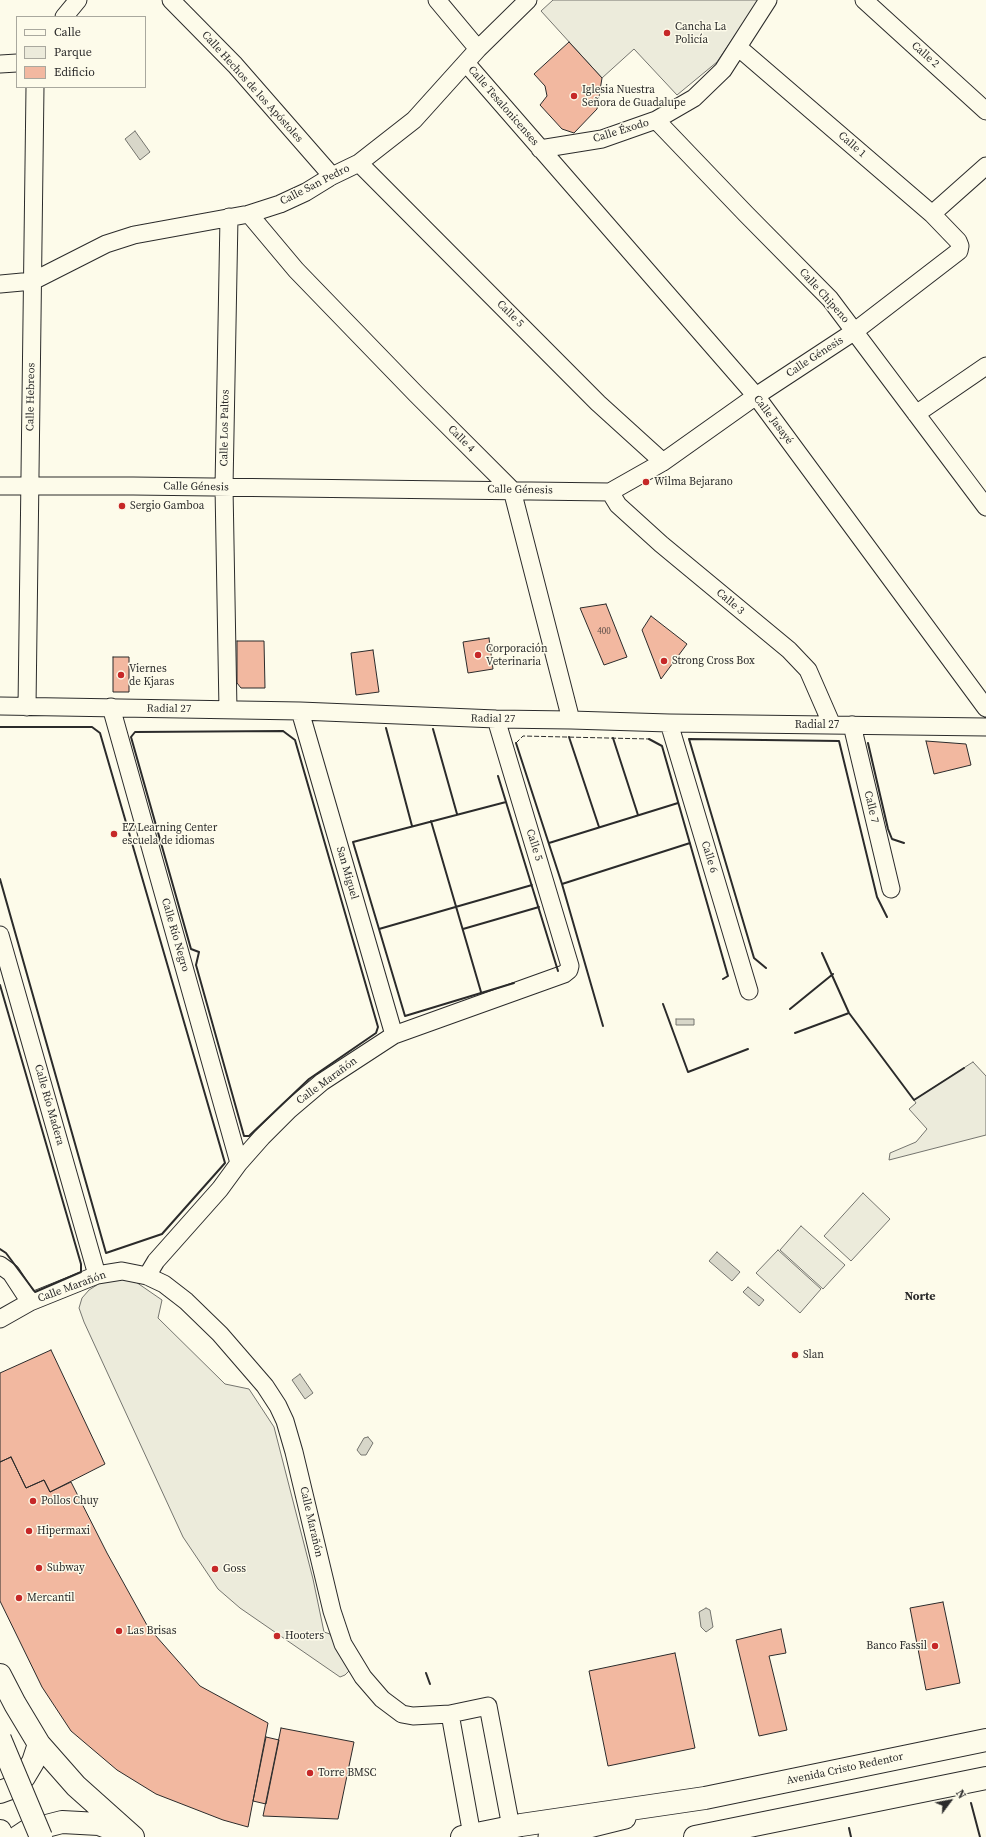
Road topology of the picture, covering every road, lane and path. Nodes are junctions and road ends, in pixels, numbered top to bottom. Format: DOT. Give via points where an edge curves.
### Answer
graph roads {
  1 [pos="78,0"];
  2 [pos="171,0"];
  3 [pos="437,0"];
  4 [pos="528,0"];
  5 [pos="768,0"];
  6 [pos="864,0"];
  7 [pos="65,16"];
  8 [pos="739,48"];
  9 [pos="478,49"];
  10 [pos="16,63"];
  11 [pos="466,63"];
  12 [pos="0,64"];
  13 [pos="35,88"];
  14 [pos="986,111"];
  15 [pos="656,120"];
  16 [pos="540,149"];
  17 [pos="359,163"];
  18 [pos="986,166"];
  19 [pos="332,176"];
  20 [pos="249,214"];
  21 [pos="932,214"];
  22 [pos="229,217"];
  23 [pos="960,246"];
  24 [pos="33,281"];
  25 [pos="0,284"];
  26 [pos="855,331"];
  27 [pos="986,366"];
  28 [pos="756,396"];
  29 [pos="916,414"];
  30 [pos="663,462"];
  31 [pos="0,486"];
  32 [pos="30,487"];
  33 [pos="224,487"];
  34 [pos="512,490"];
  35 [pos="610,492"];
  36 [pos="985,505"];
  37 [pos="0,706"];
  38 [pos="27,707"];
  39 [pos="111,707"];
  40 [pos="986,708"];
  41 [pos="228,710"];
  42 [pos="300,711"];
  43 [pos="496,719"];
  44 [pos="571,720"];
  45 [pos="669,723"];
  46 [pos="832,725"];
  47 [pos="852,725"];
  48 [pos="986,727"];
  49 [pos="891,889"];
  50 [pos="0,935"];
  51 [pos="568,970"];
  52 [pos="749,991"];
  53 [pos="394,1035"];
  54 [pos="239,1163"];
  55 [pos="0,1265"];
  56 [pos="97,1275"];
  57 [pos="147,1276"];
  58 [pos="30,1302"];
  59 [pos="0,1319"];
  60 [pos="0,1675"];
  61 [pos="450,1714"];
  62 [pos="0,1739"];
  63 [pos="986,1740"];
  64 [pos="40,1744"];
  65 [pos="986,1778"];
  66 [pos="0,1792"];
  67 [pos="705,1798"];
  68 [pos="511,1827"];
  69 [pos="0,1831"];
  70 [pos="467,1836"];
  71 [pos="708,1836"];
  72 [pos="3,1837"];
  73 [pos="18,1837"];
  74 [pos="41,1837"];
  75 [pos="133,1837"];
  76 [pos="549,1837"];
  77 [pos="684,1837"];
  1 -- 7 [label="street"];
  2 -- 19 [label="street, Calle Hechos de los Apóstoles" via="235,65"];
  3 -- 9 [label="street, Calle Tesalonicenses"];
  4 -- 9 [label="street, Calle San Pedro"];
  5 -- 8 [label="street, Calle Éxodo"];
  6 -- 14 [label="street, Calle 2"];
  8 -- 15 [label="street, Calle Éxodo" via="723,70 694,98"];
  8 -- 21 [label="street, Calle 1"];
  9 -- 11 [label="street, Calle San Pedro"];
  10 -- 12 [label="street"];
  11 -- 16 [label="street, Calle Tesalonicenses"];
  11 -- 17 [label="street, Calle San Pedro" via="414,120"];
  13 -- 24 [label="street, Calle Hebreos"];
  15 -- 16 [label="street, Calle Éxodo" via="602,139"];
  15 -- 26 [label="street, Calle Chipeno" via="830,299"];
  16 -- 28 [label="street, Calle Jasayé"];
  17 -- 19 [label="street, Calle San Pedro"];
  17 -- 30 [label="street, Calle 5" via="598,403"];
  18 -- 21 [label="street"];
  19 -- 20 [label="street, Calle San Pedro" via="293,198"];
  20 -- 22 [label="street, Calle San Pedro"];
  20 -- 34 [label="street, Calle 4" via="302,276"];
  21 -- 23 [label="street, Calle 1"];
  22 -- 24 [label="street, Calle San Pedro" via="120,239"];
  22 -- 33 [label="street, Calle Los Paltos"];
  23 -- 26 [label="street, Calle Génesis" via="959,251"];
  24 -- 25 [label="street, Calle San Pedro"];
  24 -- 32 [label="street, Calle Hebreos"];
  26 -- 28 [label="street, Calle Génesis"];
  26 -- 29 [label="street, Calle Chipeno"];
  27 -- 29 [label="street"];
  28 -- 30 [label="street, Calle Génesis"];
  28 -- 40 [label="street, Calle Jasayé"];
  29 -- 36 [label="street, Calle Chipeno"];
  30 -- 35 [label="street, Calle Génesis"];
  31 -- 32 [label="street, Calle Génesis"];
  32 -- 33 [label="street, Calle Génesis"];
  32 -- 38 [label="street, Calle Hebreos"];
  33 -- 34 [label="street, Calle Génesis"];
  33 -- 41 [label="street, Calle Los Paltos"];
  34 -- 35 [label="street, Calle Génesis"];
  34 -- 44 [label="street"];
  35 -- 46 [label="street, Calle 3" via="618,505 661,544 789,650 808,670"];
  37 -- 38 [label="street, Radial 27"];
  38 -- 39 [label="street, Radial 27"];
  39 -- 41 [label="street, Radial 27"];
  39 -- 54 [label="street, Calle Río Negro"];
  41 -- 42 [label="street, Radial 27"];
  42 -- 43 [label="street, Radial 27"];
  42 -- 53 [label="street, San Miguel"];
  43 -- 44 [label="street, Radial 27"];
  43 -- 51 [label="street, Calle 5" via="570,966"];
  44 -- 45 [label="street, Radial 27"];
  45 -- 46 [label="street, Radial 27"];
  45 -- 52 [label="street, Calle 6"];
  46 -- 47 [label="street, Radial 27"];
  47 -- 48 [label="street, Radial 27"];
  47 -- 49 [label="street, Calle 7"];
  50 -- 56 [label="street, Calle Río Madera"];
  51 -- 53 [label="street, Calle Marañón" via="564,974"];
  53 -- 54 [label="street, Calle Marañón" via="322,1082 289,1110"];
  54 -- 57 [label="street, Calle Marañón" via="220,1189 156,1261"];
  55 -- 58 [label="street" via="11,1273"];
  56 -- 57 [label="street, Calle Marañón" via="122,1271"];
  56 -- 58 [label="street, Calle Marañón"];
  57 -- 61 [label="street, Calle Marañón" via="164,1284 186,1301 220,1334 265,1386 278,1406 294,1452 339,1633 363,1677 382,1699 402,1714"];
  58 -- 59 [label="street, Calle Marañón"];
  60 -- 64 [label="highway"];
  61 -- 68 [label="street, Calle Marañón" via="488,1706"];
  61 -- 70 [label="street"];
  62 -- 74 [label="highway, bridge"];
  63 -- 67 [label="highway, Avenida Cristo Redentor"];
  64 -- 66 [label="highway" via="24,1777 11,1788"];
  64 -- 75 [label="highway" via="76,1786"];
  65 -- 71 [label="highway"];
  67 -- 68 [label="highway, Avenida Cristo Redentor"];
  67 -- 76 [label="main road, Avenida Cristo Redentor"];
  68 -- 70 [label="highway, Avenida Cristo Redentor"];
  69 -- 72 [label="highway"];
  71 -- 77 [label="main road"];
  73 -- 75 [label="highway" via="27,1831 62,1822 99,1824"];
}
